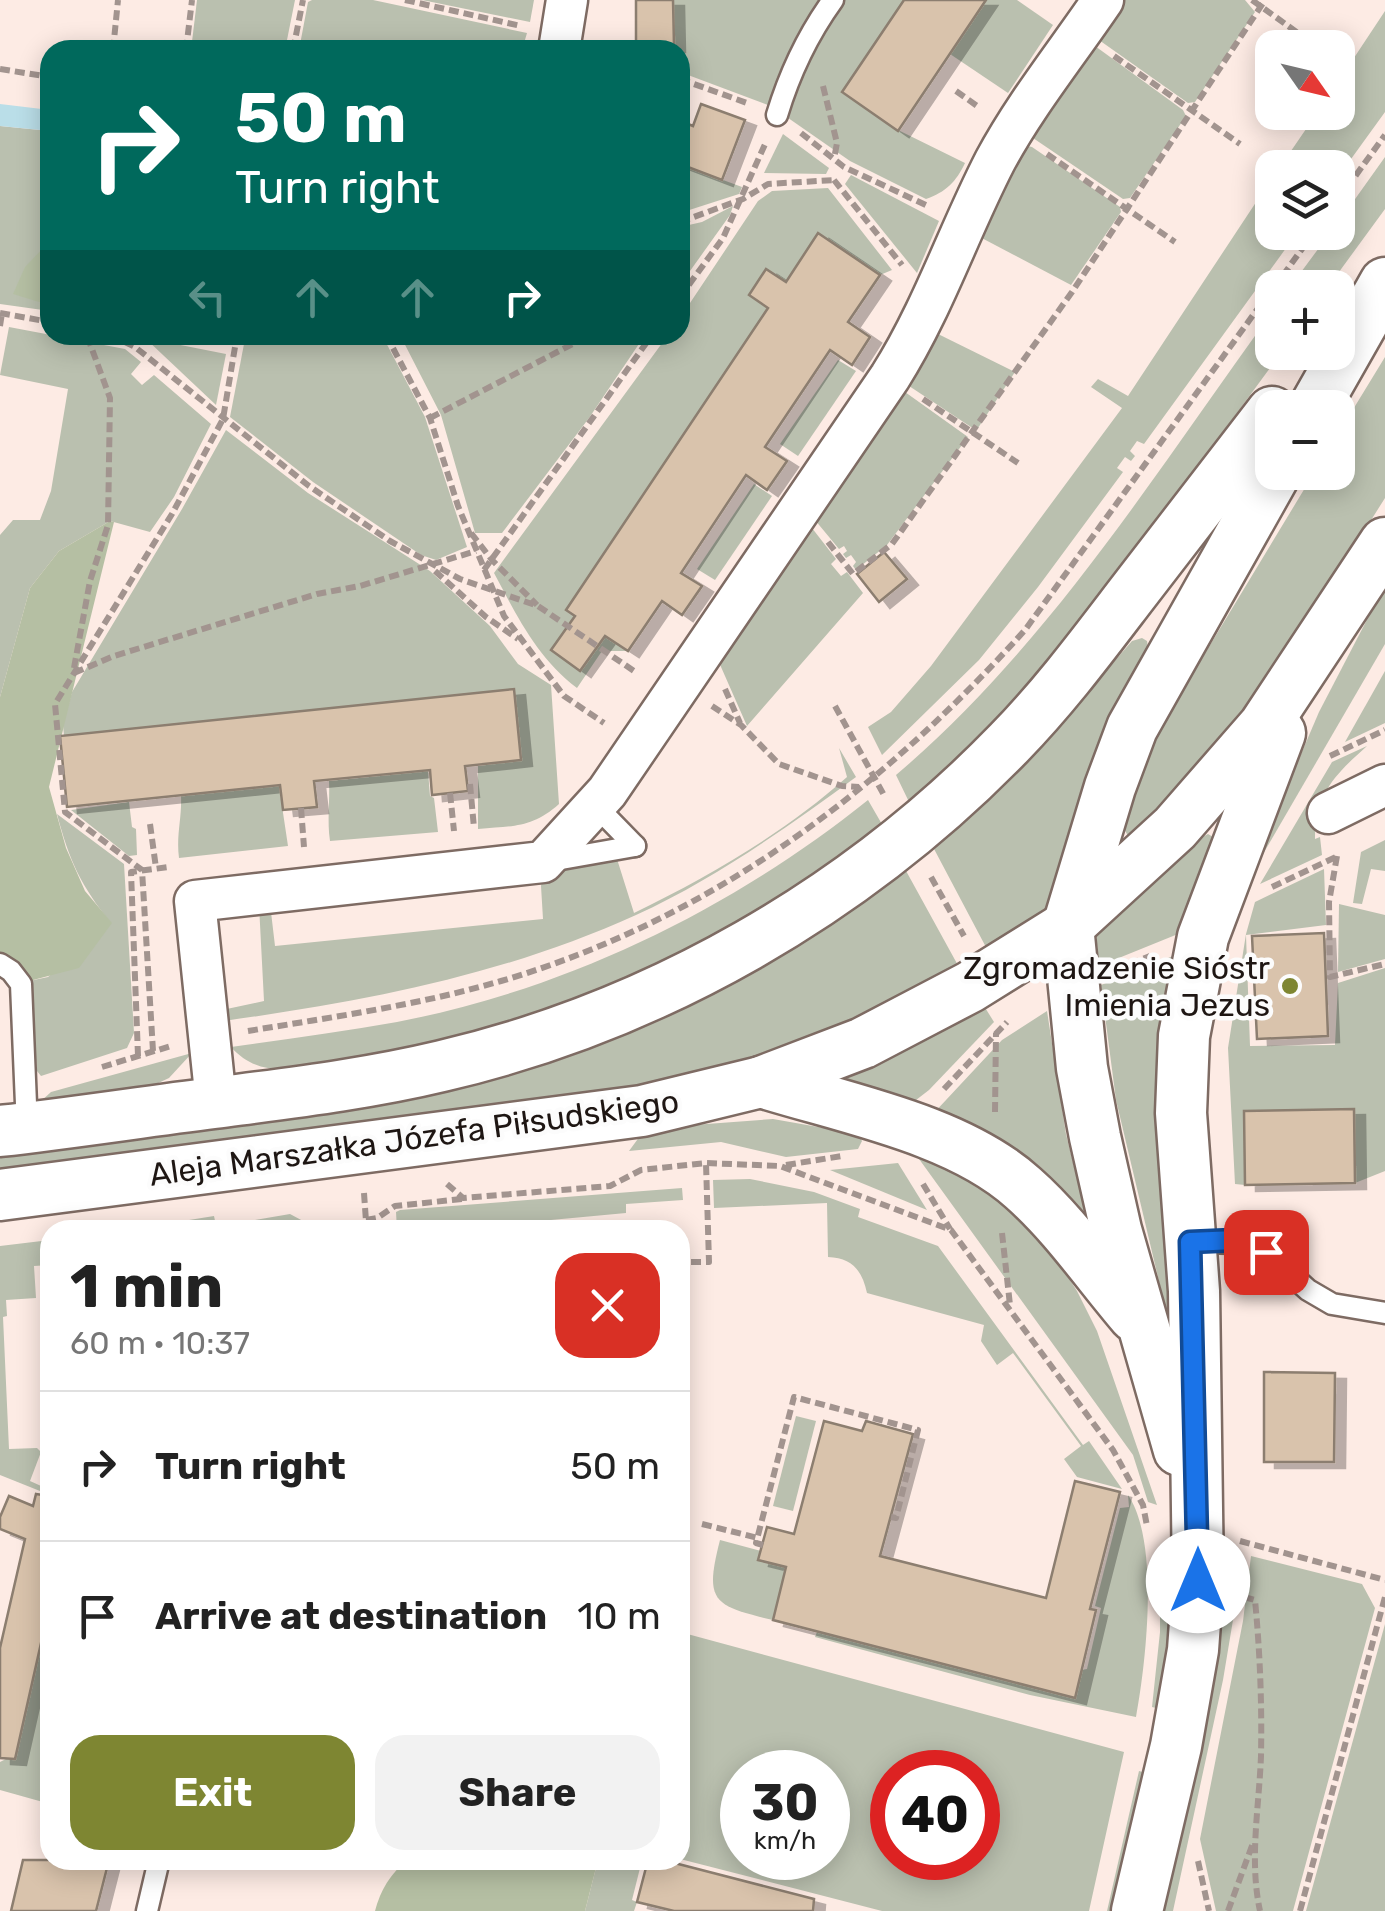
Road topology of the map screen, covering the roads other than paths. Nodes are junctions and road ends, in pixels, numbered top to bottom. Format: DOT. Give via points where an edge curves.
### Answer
graph roads {
  1 [pos="567,0"];
  2 [pos="832,0"];
  3 [pos="1092,16"];
  4 [pos="548,40"];
  5 [pos="777,114"];
  6 [pos="1385,267"];
  7 [pos="1385,283"];
  8 [pos="1355,306"];
  9 [pos="1305,370"];
  10 [pos="1290,390"];
  11 [pos="1324,390"];
  12 [pos="1255,435"];
  13 [pos="1266,490"];
  14 [pos="1385,543"];
  15 [pos="1311,659"];
  16 [pos="1385,785"];
  17 [pos="596,806"];
  18 [pos="1328,813"];
  19 [pos="543,862"];
  20 [pos="1068,926"];
  21 [pos="0,964"];
  22 [pos="761,1082"];
  23 [pos="216,1102"];
  24 [pos="13,1129"];
  25 [pos="0,1195"];
  26 [pos="1190,1242"];
  27 [pos="1385,1314"];
  28 [pos="1143,1328"];
  29 [pos="1215,1527"];
  30 [pos="157,1870"];
  31 [pos="148,1911"];
  32 [pos="1138,1911"];
  1 -- 4 [label="street"];
  2 -- 5 [label="lane" via="808,36"];
  3 -- 17 [label="street" via="1014,131 898,365"];
  6 -- 8 [label="street"];
  7 -- 11 [label="street"];
  9 -- 10 [label="street, Aleja Marszałka Józefa Piłsudskiego"];
  12 -- 23 [label="street, Aleja Marszałka Józefa Piłsudskiego" via="1034,718 908,836 797,914 684,980 536,1039 402,1075"];
  13 -- 20 [label="street" via="1132,728"];
  14 -- 15 [label="street, Aleja Marszałka Józefa Piłsudskiego"];
  15 -- 20 [label="street, Aleja Marszałka Józefa Piłsudskiego" via="1203,800"];
  15 -- 26 [label="street" via="1220,884 1194,971 1181,1070"];
  16 -- 18 [label="street"];
  17 -- 19 [label="street"];
  17 -- 19 [label="lane" via="635,846"];
  19 -- 23 [label="street" via="195,900"];
  20 -- 22 [label="street, Aleja Marszałka Józefa Piłsudskiego" via="864,1043"];
  20 -- 28 [label="street" via="1088,1102"];
  21 -- 24 [label="lane" via="21,984"];
  22 -- 25 [label="street, Aleja Marszałka Józefa Piłsudskiego" via="606,1117"];
  22 -- 28 [label="street" via="912,1129 994,1166 1050,1216"];
  23 -- 24 [label="street, Aleja Marszałka Józefa Piłsudskiego"];
  26 -- 27 [label="lane" via="1248,1243 1332,1304"];
  26 -- 29 [label="street"];
  28 -- 29 [label="street"];
  29 -- 32 [label="street" via="1198,1581 1176,1746"];
  30 -- 31 [label="lane"];
}
